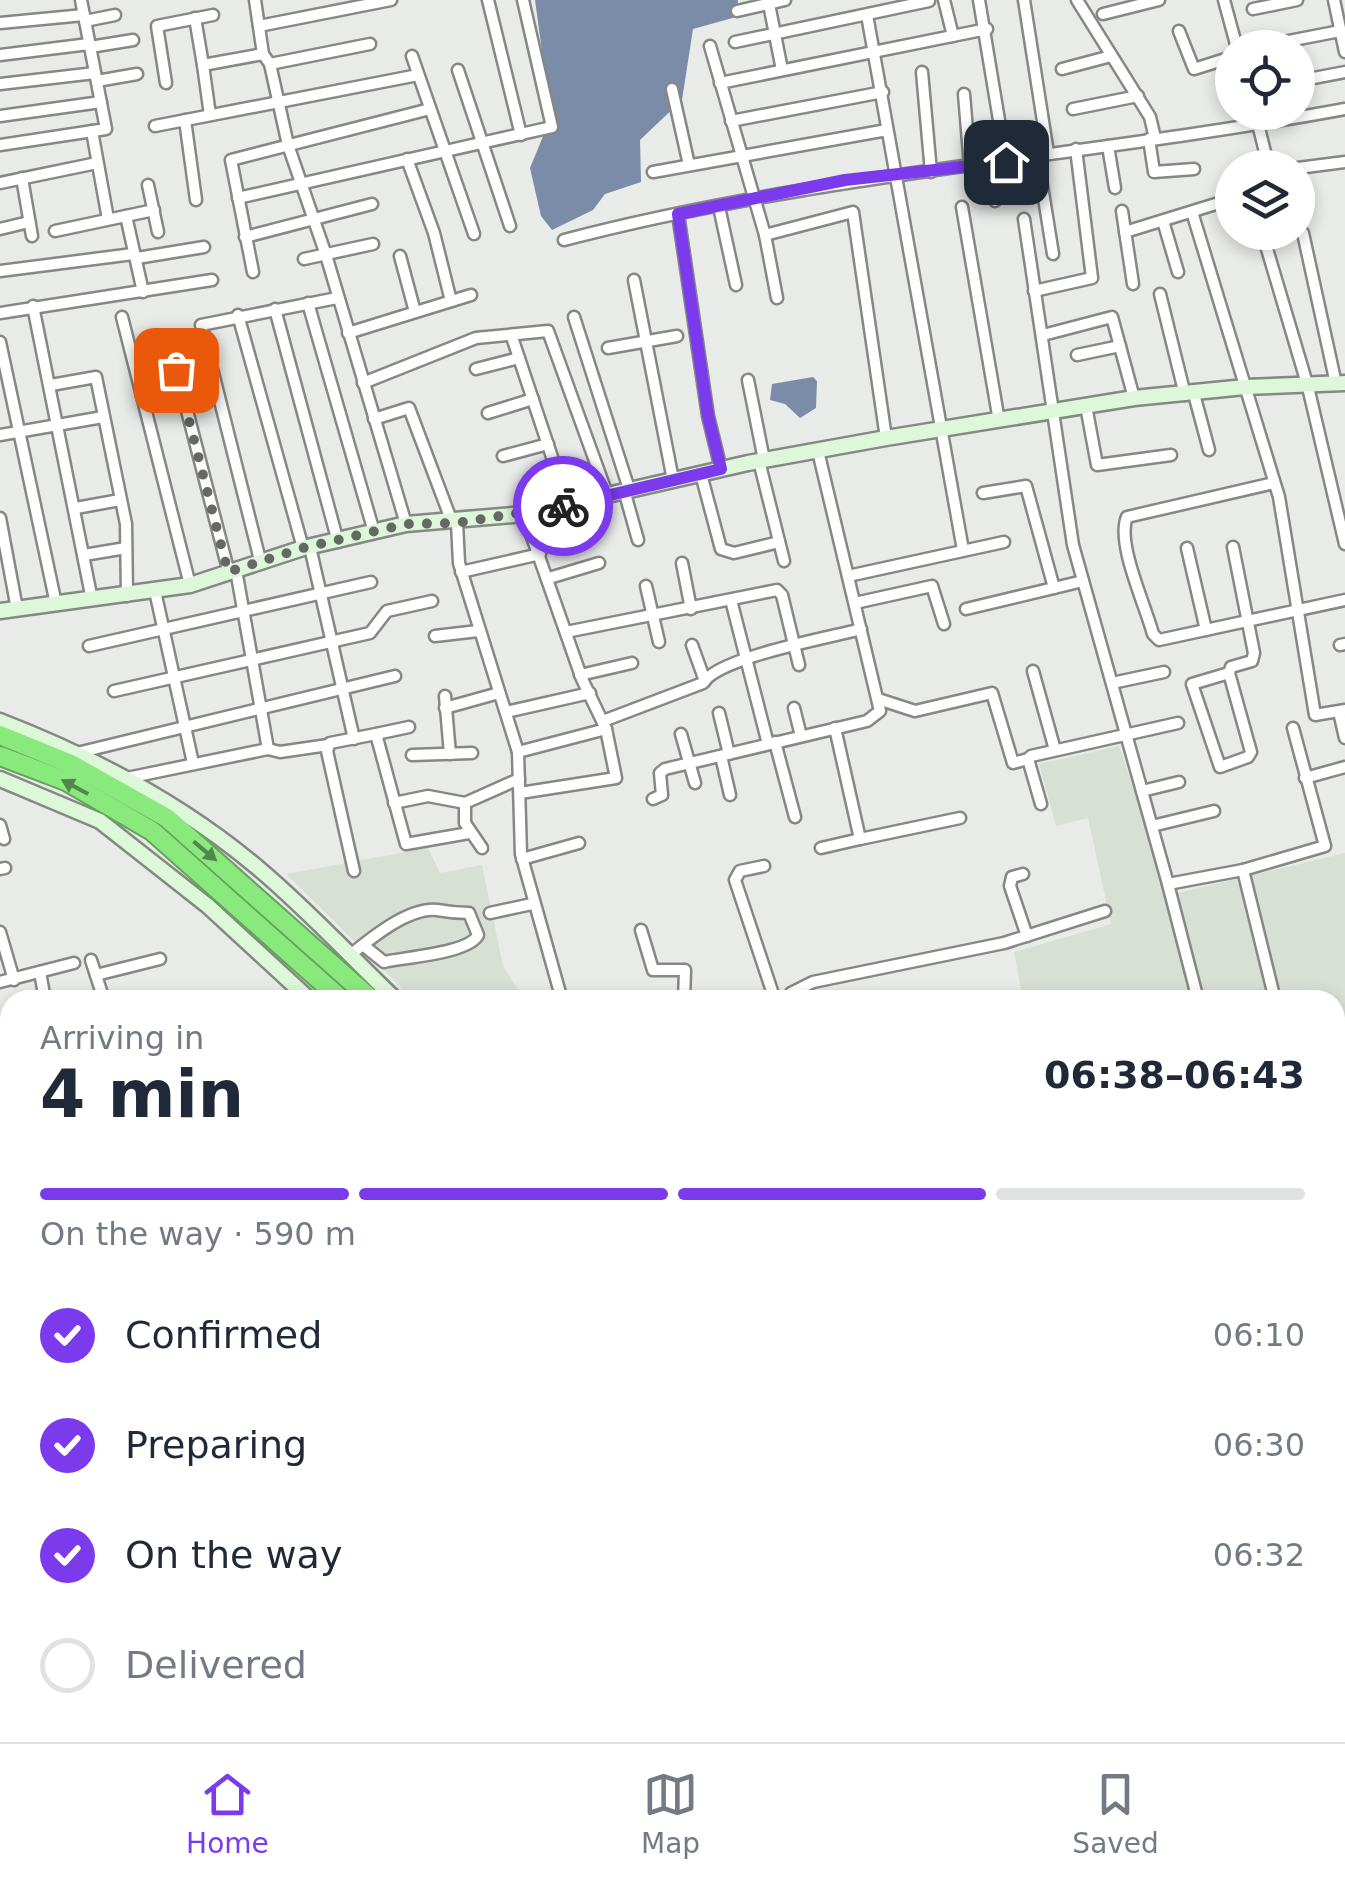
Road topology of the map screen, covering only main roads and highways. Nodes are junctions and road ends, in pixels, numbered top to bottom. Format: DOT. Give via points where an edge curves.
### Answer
graph roads {
  1 [pos="0,735"];
  2 [pos="0,756"];
  3 [pos="331,990"];
  4 [pos="361,990"];
  1 -- 4 [label="highway, one-way" via="71,764 166,818"];
  3 -- 2 [label="highway, one-way" via="152,831 66,782"];
}
